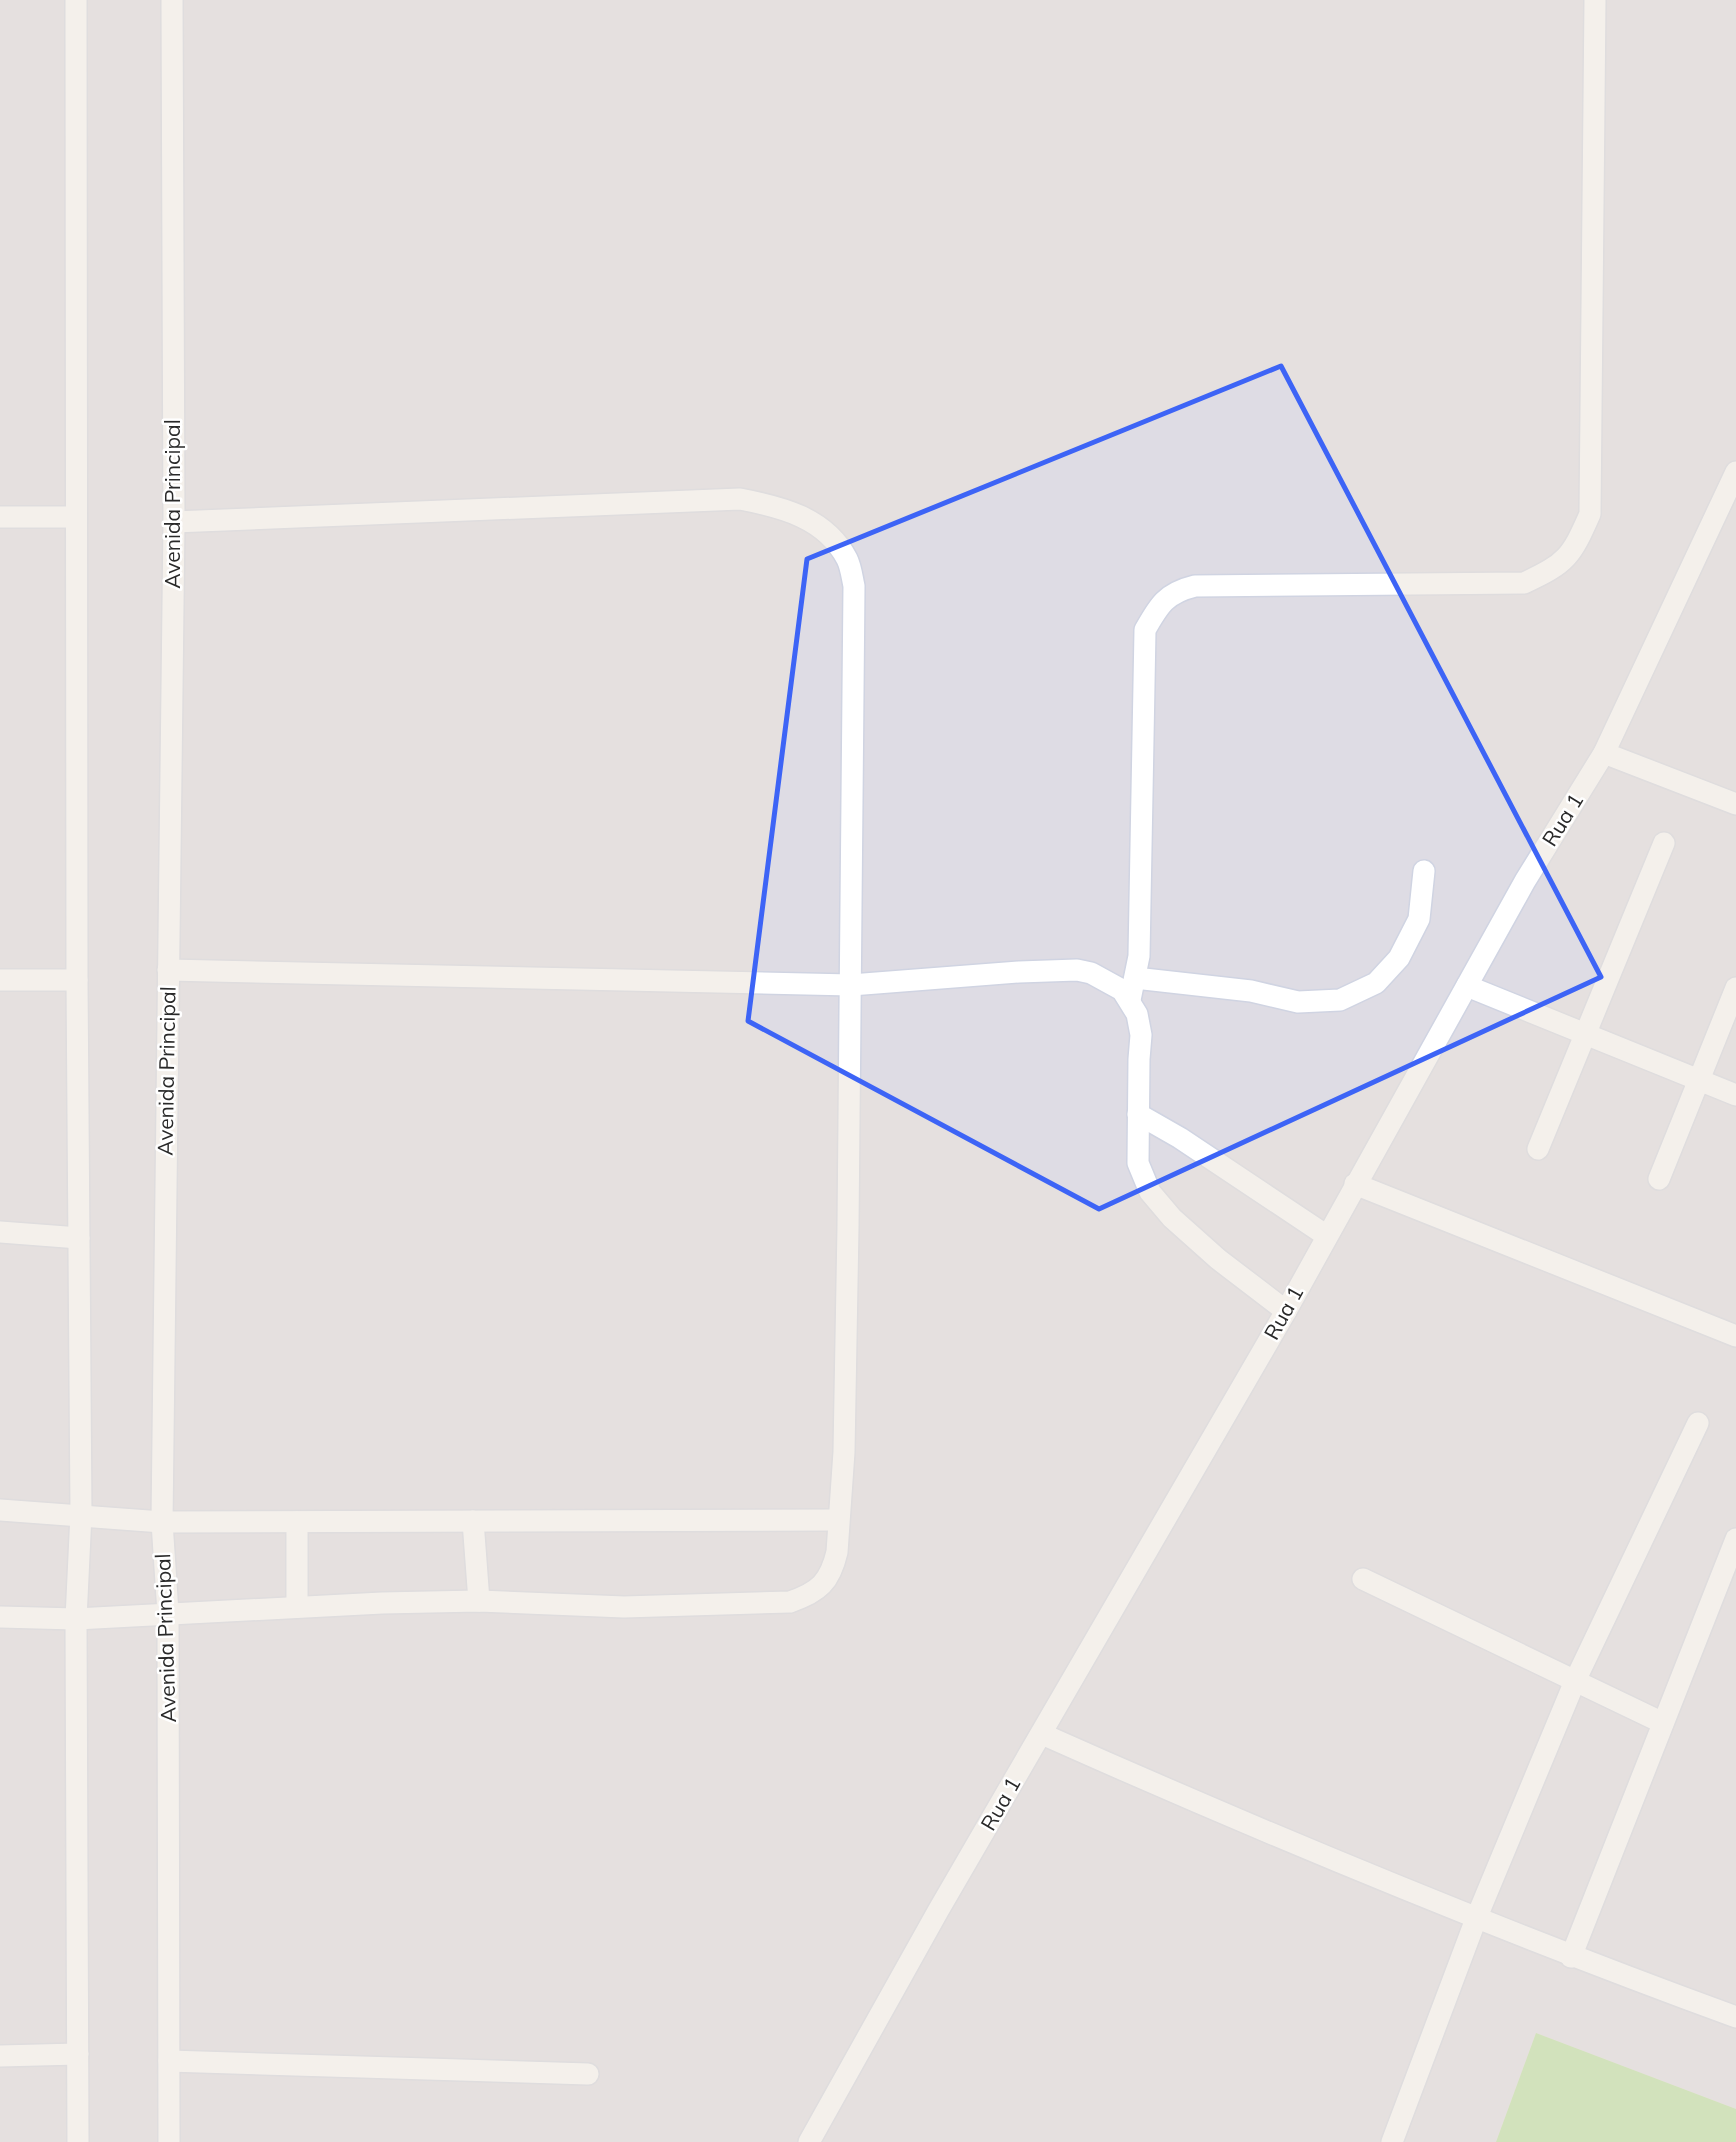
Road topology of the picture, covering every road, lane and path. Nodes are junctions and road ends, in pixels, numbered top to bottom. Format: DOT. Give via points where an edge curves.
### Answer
graph roads {
  1 [pos="76,0"];
  2 [pos="172,0"];
  3 [pos="1595,0"];
  4 [pos="1736,472"];
  5 [pos="0,517"];
  6 [pos="76,517"];
  7 [pos="174,522"];
  8 [pos="1604,753"];
  9 [pos="1736,804"];
  10 [pos="1664,843"];
  11 [pos="1424,872"];
  12 [pos="168,970"];
  13 [pos="1135,978"];
  14 [pos="76,980"];
  15 [pos="0,981"];
  16 [pos="851,985"];
  17 [pos="1467,986"];
  18 [pos="1736,988"];
  19 [pos="1130,1000"];
  20 [pos="1587,1034"];
  21 [pos="1700,1080"];
  22 [pos="1736,1095"];
  23 [pos="1138,1114"];
  24 [pos="1538,1149"];
  25 [pos="1659,1178"];
  26 [pos="1355,1184"];
  27 [pos="0,1232"];
  28 [pos="1327,1236"];
  29 [pos="79,1238"];
  30 [pos="1286,1311"];
  31 [pos="1736,1336"];
  32 [pos="1698,1423"];
  33 [pos="0,1510"];
  34 [pos="81,1514"];
  35 [pos="838,1520"];
  36 [pos="473,1521"];
  37 [pos="162,1522"];
  38 [pos="297,1522"];
  39 [pos="1736,1539"];
  40 [pos="1363,1579"];
  41 [pos="479,1601"];
  42 [pos="297,1607"];
  43 [pos="168,1613"];
  44 [pos="0,1617"];
  45 [pos="76,1619"];
  46 [pos="1575,1681"];
  47 [pos="1663,1723"];
  48 [pos="1042,1734"];
  49 [pos="1476,1919"];
  50 [pos="1571,1957"];
  51 [pos="1736,2017"];
  52 [pos="78,2054"];
  53 [pos="0,2056"];
  54 [pos="169,2061"];
  55 [pos="588,2074"];
  56 [pos="78,2142"];
  57 [pos="169,2142"];
  58 [pos="809,2142"];
  59 [pos="1392,2142"];
  1 -- 6 [label="lane"];
  2 -- 7 [label="lane, Avenida Principal"];
  3 -- 13 [label="lane" via="1590,514 1576,545 1557,568 1524,583 1195,586 1176,591 1159,606 1145,630"];
  4 -- 8 [label="lane, Rua 1"];
  5 -- 6 [label="lane"];
  6 -- 14 [label="lane"];
  7 -- 12 [label="lane, Avenida Principal"];
  7 -- 16 [label="lane" via="740,499 780,506 830,535 848,561 854,586"];
  8 -- 9 [label="lane"];
  8 -- 17 [label="lane, Rua 1"];
  10 -- 20 [label="lane"];
  11 -- 13 [label="lane" via="1419,919 1399,958 1376,983 1340,1000 1298,1002"];
  12 -- 16 [label="lane"];
  12 -- 37 [label="lane, Avenida Principal"];
  13 -- 19 [label="lane"];
  14 -- 15 [label="lane"];
  14 -- 29 [label="lane"];
  16 -- 19 [label="lane" via="1077,970 1114,985"];
  16 -- 35 [label="lane" via="844,1452"];
  17 -- 20 [label="lane"];
  17 -- 26 [label="lane, Rua 1"];
  18 -- 21 [label="lane"];
  19 -- 23 [label="lane" via="1142,1035"];
  20 -- 21 [label="lane"];
  20 -- 24 [label="lane"];
  21 -- 22 [label="lane"];
  21 -- 25 [label="lane"];
  23 -- 28 [label="lane"];
  23 -- 30 [label="lane" via="1138,1163 1150,1192 1218,1259"];
  26 -- 28 [label="lane, Rua 1"];
  26 -- 31 [label="lane"];
  27 -- 29 [label="lane"];
  28 -- 30 [label="lane, Rua 1"];
  29 -- 34 [label="lane"];
  30 -- 48 [label="lane, Rua 1"];
  32 -- 46 [label="lane"];
  33 -- 34 [label="lane"];
  34 -- 37 [label="lane"];
  34 -- 45 [label="lane"];
  35 -- 36 [label="lane"];
  35 -- 41 [label="lane" via="834,1567 811,1595 790,1602 624,1607"];
  36 -- 38 [label="lane"];
  36 -- 41 [label="lane"];
  37 -- 38 [label="lane"];
  37 -- 43 [label="lane, Avenida Principal"];
  38 -- 42 [label="lane"];
  39 -- 47 [label="lane"];
  40 -- 46 [label="lane"];
  41 -- 42 [label="lane"];
  42 -- 43 [label="lane"];
  43 -- 45 [label="lane"];
  43 -- 54 [label="lane, Avenida Principal"];
  44 -- 45 [label="lane"];
  45 -- 52 [label="lane"];
  46 -- 47 [label="lane"];
  46 -- 49 [label="lane"];
  47 -- 50 [label="lane"];
  48 -- 49 [label="lane" via="1223,1815"];
  48 -- 58 [label="lane, Rua 1"];
  49 -- 50 [label="lane"];
  49 -- 59 [label="lane"];
  50 -- 51 [label="lane"];
  52 -- 53 [label="lane"];
  52 -- 56 [label="lane"];
  54 -- 55 [label="lane"];
  54 -- 57 [label="lane, Avenida Principal"];
}
